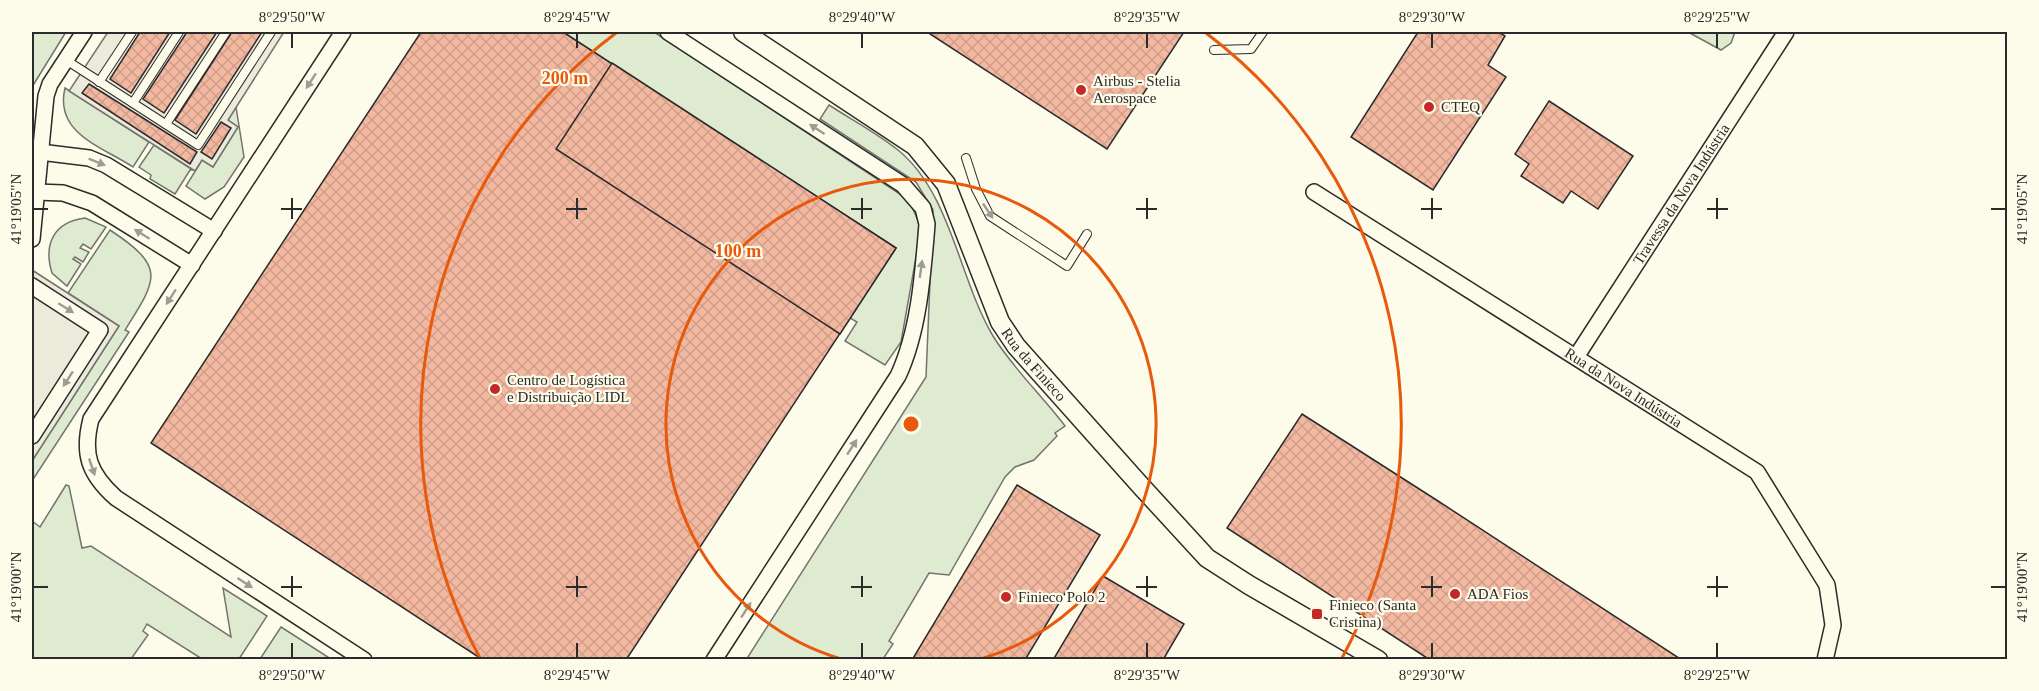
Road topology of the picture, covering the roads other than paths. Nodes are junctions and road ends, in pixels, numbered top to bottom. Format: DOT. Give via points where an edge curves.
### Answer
graph roads {
  1 [pos="84,32"];
  2 [pos="132,32"];
  3 [pos="179,32"];
  4 [pos="225,32"];
  5 [pos="271,32"];
  6 [pos="343,32"];
  7 [pos="668,32"];
  8 [pos="743,32"];
  9 [pos="1263,32"];
  10 [pos="1786,32"];
  11 [pos="1214,50"];
  12 [pos="66,60"];
  13 [pos="99,82"];
  14 [pos="133,103"];
  15 [pos="166,124"];
  16 [pos="40,152"];
  17 [pos="966,158"];
  18 [pos="36,192"];
  19 [pos="1314,192"];
  20 [pos="214,231"];
  21 [pos="1087,234"];
  22 [pos="32,238"];
  23 [pos="192,265"];
  24 [pos="32,286"];
  25 [pos="1576,357"];
  26 [pos="32,436"];
  27 [pos="364,660"];
  28 [pos="714,660"];
  29 [pos="1378,660"];
  30 [pos="1825,660"];
  1 -- 12 [label="street"];
  2 -- 13 [label="lane"];
  3 -- 14 [label="lane"];
  4 -- 15 [label="lane"];
  5 -- 15 [label="lane" via="198,145"];
  6 -- 20 [label="street, one-way"];
  28 -- 7 [label="street, one-way" via="898,376 913,332 927,224 923,208 903,185"];
  8 -- 29 [label="street, Rua da Finieco" via="915,146 931,164 946,184 985,290 1005,330 1207,558"];
  9 -- 11 [label="lane" via="1251,49"];
  10 -- 25 [label="street, Travessa da Nova Indústria"];
  12 -- 13 [label="lane"];
  12 -- 16 [label="street" via="46,96"];
  13 -- 14 [label="lane"];
  14 -- 15 [label="lane"];
  16 -- 18 [label="street"];
  16 -- 20 [label="street, one-way" via="89,158 106,165"];
  17 -- 21 [label="lane, one-way" via="990,216 1067,266"];
  18 -- 22 [label="street"];
  23 -- 18 [label="street, one-way" via="92,203 63,193"];
  19 -- 25 [label="street, Rua da Nova Indústria"];
  20 -- 23 [label="street"];
  23 -- 27 [label="street, one-way" via="91,419 86,437 91,469 98,482 116,498"];
  24 -- 26 [label="street, one-way" via="100,330"];
  25 -- 30 [label="street, Rua da Nova Indústria" via="1757,472 1827,585 1833,625"];
}
